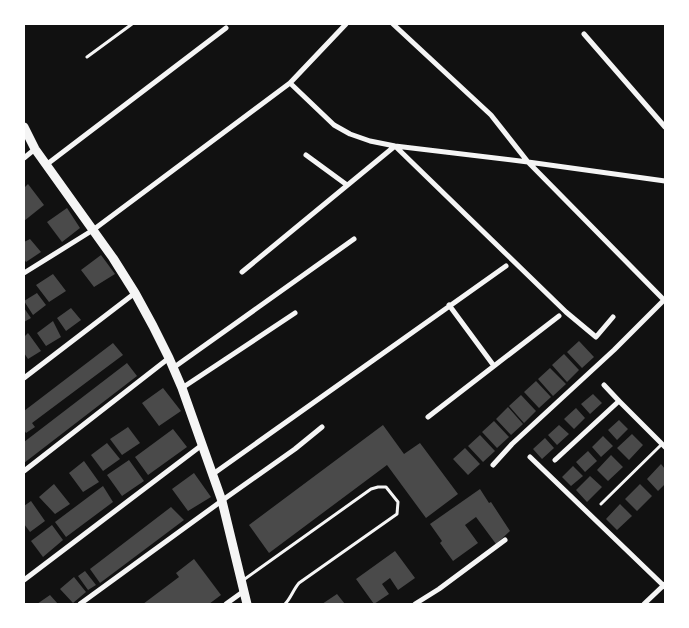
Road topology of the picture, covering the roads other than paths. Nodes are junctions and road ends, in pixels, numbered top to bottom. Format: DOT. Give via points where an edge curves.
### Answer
graph roads {
  1 [pos="132,24"];
  2 [pos="346,24"];
  3 [pos="393,24"];
  4 [pos="226,28"];
  5 [pos="584,34"];
  6 [pos="87,57"];
  7 [pos="290,83"];
  8 [pos="24,127"];
  9 [pos="665,128"];
  10 [pos="395,146"];
  11 [pos="35,149"];
  12 [pos="306,156"];
  13 [pos="24,158"];
  14 [pos="528,162"];
  15 [pos="46,166"];
  16 [pos="665,181"];
  17 [pos="347,185"];
  18 [pos="93,230"];
  19 [pos="354,239"];
  20 [pos="506,266"];
  21 [pos="242,272"];
  22 [pos="24,273"];
  23 [pos="135,293"];
  24 [pos="665,301"];
  25 [pos="449,305"];
  26 [pos="295,313"];
  27 [pos="559,316"];
  28 [pos="613,317"];
  29 [pos="169,358"];
  30 [pos="494,366"];
  31 [pos="174,368"];
  32 [pos="24,378"];
  33 [pos="604,384"];
  34 [pos="182,388"];
  35 [pos="619,401"];
  36 [pos="428,417"];
  37 [pos="322,427"];
  38 [pos="202,444"];
  39 [pos="663,445"];
  40 [pos="530,457"];
  41 [pos="555,460"];
  42 [pos="493,465"];
  43 [pos="24,471"];
  44 [pos="213,474"];
  45 [pos="222,501"];
  46 [pos="601,504"];
  47 [pos="505,540"];
  48 [pos="24,580"];
  49 [pos="242,582"];
  50 [pos="665,585"];
  51 [pos="244,591"];
  52 [pos="80,604"];
  53 [pos="226,604"];
  54 [pos="247,604"];
  55 [pos="285,604"];
  56 [pos="415,604"];
  57 [pos="644,604"];
  1 -- 6 [label="lane"];
  2 -- 7 [label="street"];
  3 -- 14 [label="street" via="490,115"];
  4 -- 15 [label="street"];
  5 -- 9 [label="street"];
  7 -- 10 [label="street" via="334,125 370,141"];
  7 -- 18 [label="street"];
  8 -- 11 [label="main road"];
  10 -- 14 [label="street"];
  10 -- 17 [label="street"];
  10 -- 28 [label="street" via="566,312 596,337"];
  11 -- 13 [label="street"];
  11 -- 15 [label="main road"];
  12 -- 17 [label="street"];
  14 -- 16 [label="street"];
  14 -- 24 [label="street"];
  15 -- 18 [label="main road"];
  17 -- 21 [label="street"];
  18 -- 22 [label="street"];
  18 -- 23 [label="main road"];
  19 -- 31 [label="street"];
  20 -- 25 [label="street"];
  23 -- 29 [label="main road"];
  23 -- 32 [label="street"];
  24 -- 42 [label="street"];
  25 -- 30 [label="street"];
  25 -- 44 [label="street"];
  26 -- 34 [label="street"];
  27 -- 30 [label="street"];
  29 -- 31 [label="main road"];
  29 -- 43 [label="street"];
  30 -- 36 [label="street"];
  31 -- 34 [label="main road"];
  33 -- 35 [label="street"];
  34 -- 38 [label="main road"];
  35 -- 39 [label="street"];
  35 -- 41 [label="street"];
  37 -- 45 [label="street"];
  38 -- 44 [label="main road"];
  38 -- 48 [label="street"];
  39 -- 46 [label="lane"];
  40 -- 50 [label="street"];
  44 -- 45 [label="main road"];
  45 -- 49 [label="main road"];
  45 -- 52 [label="street"];
  47 -- 56 [label="street"];
  49 -- 51 [label="main road"];
  49 -- 55 [label="lane" via="371,489 386,487 398,502 397,514 299,583"];
  50 -- 57 [label="street"];
  51 -- 53 [label="street"];
  51 -- 54 [label="main road"];
}
